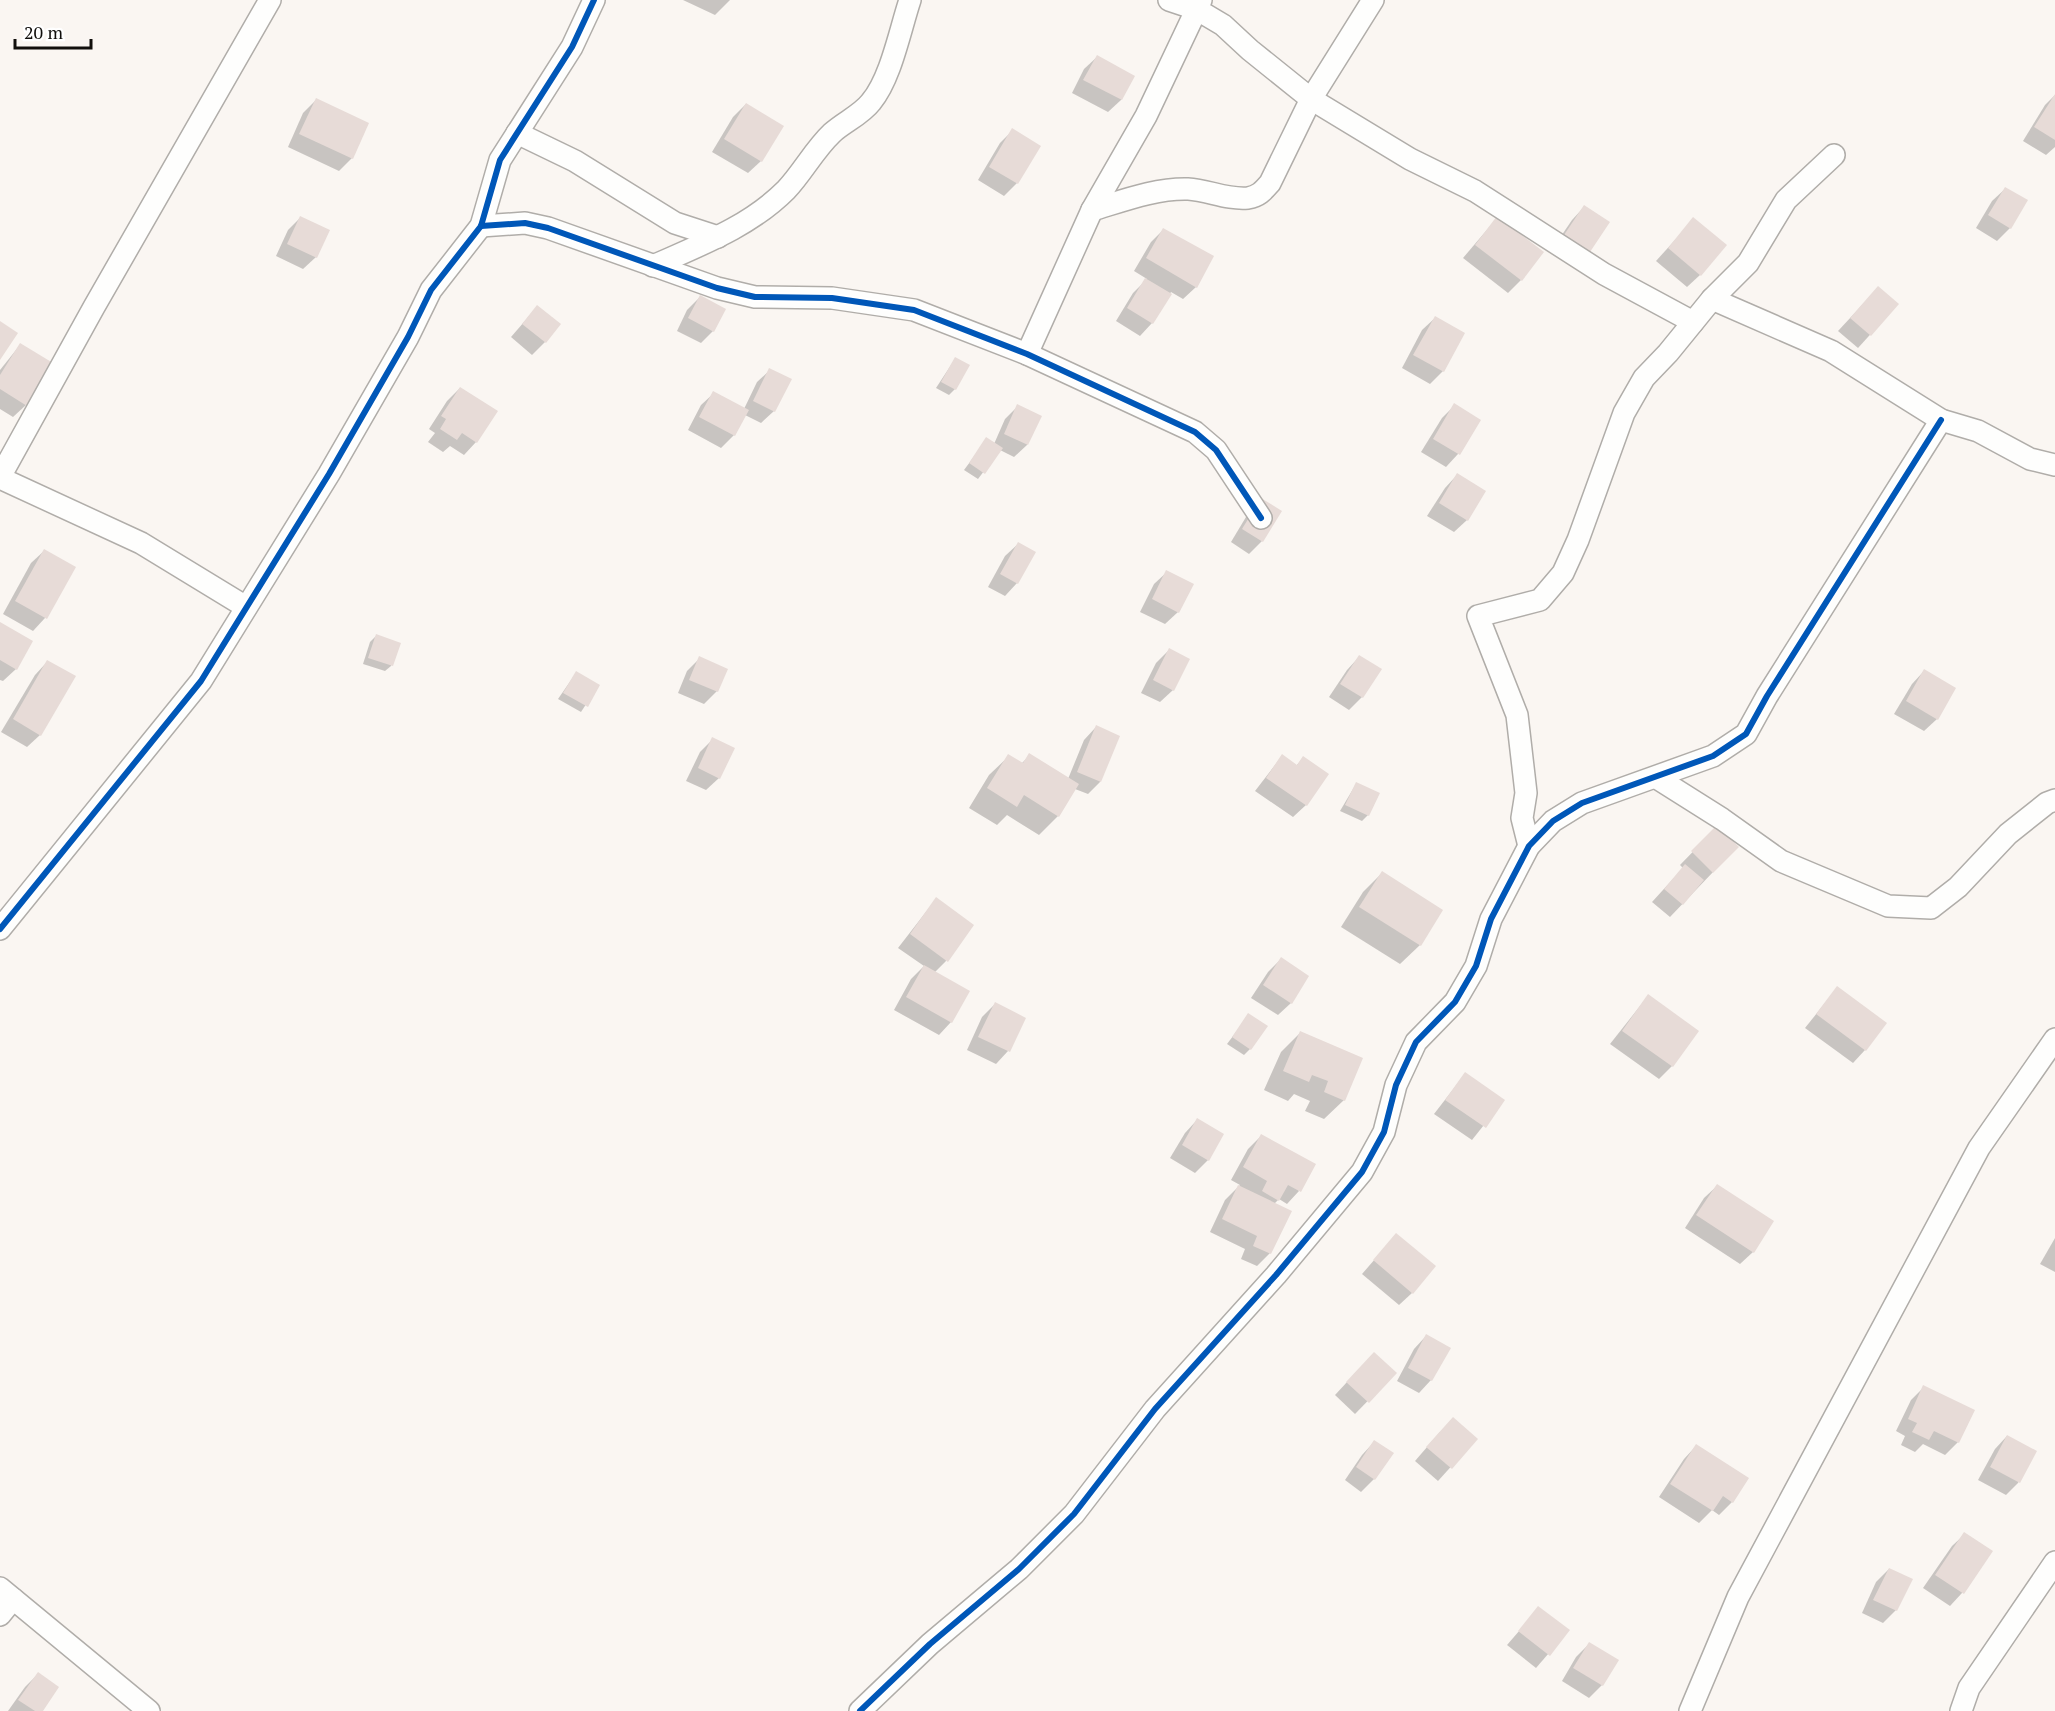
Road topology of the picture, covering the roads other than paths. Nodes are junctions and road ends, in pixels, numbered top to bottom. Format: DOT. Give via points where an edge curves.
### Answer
graph roads {
  1 [pos="270,0"];
  2 [pos="594,0"];
  3 [pos="910,0"];
  4 [pos="1169,0"];
  5 [pos="1374,0"];
  6 [pos="1198,4"];
  7 [pos="1311,99"];
  8 [pos="517,133"];
  9 [pos="1834,154"];
  10 [pos="1092,210"];
  11 [pos="482,226"];
  12 [pos="718,237"];
  13 [pos="653,266"];
  14 [pos="1712,299"];
  15 [pos="1693,322"];
  16 [pos="1027,354"];
  17 [pos="1941,420"];
  18 [pos="2055,465"];
  19 [pos="0,478"];
  20 [pos="1261,518"];
  21 [pos="246,607"];
  22 [pos="1657,778"];
  23 [pos="2055,800"];
  24 [pos="1529,846"];
  25 [pos="0,928"];
  26 [pos="2055,1039"];
  27 [pos="2055,1562"];
  28 [pos="7,1593"];
  29 [pos="0,1616"];
  30 [pos="149,1711"];
  31 [pos="860,1711"];
  32 [pos="1690,1711"];
  33 [pos="1961,1711"];
  1 -- 19 [label="street"];
  2 -- 8 [label="street" via="572,47"];
  3 -- 12 [label="street" via="882,84 871,103 832,133 789,188 763,211"];
  4 -- 6 [label="street"];
  5 -- 7 [label="street"];
  6 -- 7 [label="street"];
  6 -- 10 [label="street" via="1146,116"];
  7 -- 10 [label="street" via="1261,195 1228,197 1188,189"];
  7 -- 15 [label="street" via="1410,159 1475,191 1604,274"];
  8 -- 11 [label="street" via="500,160"];
  8 -- 12 [label="street" via="575,161 675,223"];
  9 -- 14 [label="street" via="1786,200 1748,263"];
  10 -- 16 [label="street"];
  11 -- 13 [label="street" via="525,223 548,228"];
  11 -- 21 [label="street" via="431,290 408,337"];
  12 -- 13 [label="street"];
  13 -- 16 [label="street" via="755,297 832,298 914,310"];
  14 -- 15 [label="street"];
  14 -- 17 [label="street" via="1832,351"];
  15 -- 24 [label="street" via="1644,378 1623,413 1563,573 1540,600 1478,616 1517,715 1526,793 1522,818"];
  16 -- 20 [label="street" via="1195,432 1216,450"];
  17 -- 18 [label="street" via="1978,431 2030,459"];
  17 -- 22 [label="street" via="1746,734 1713,756"];
  19 -- 21 [label="street" via="141,543"];
  21 -- 25 [label="street" via="201,681"];
  22 -- 23 [label="street" via="1781,861 1888,906 1931,908 1958,887 2008,834 2047,802"];
  22 -- 24 [label="street" via="1582,803 1553,821"];
  24 -- 31 [label="street" via="1491,919 1476,966 1455,1002 1416,1042 1396,1085 1384,1132 1362,1172 1155,1409 1074,1514 1019,1569 930,1644"];
  26 -- 32 [label="street" via="1979,1148 1738,1597"];
  27 -- 33 [label="street" via="1969,1688"];
  28 -- 29 [label="street"];
  28 -- 30 [label="street"];
}
